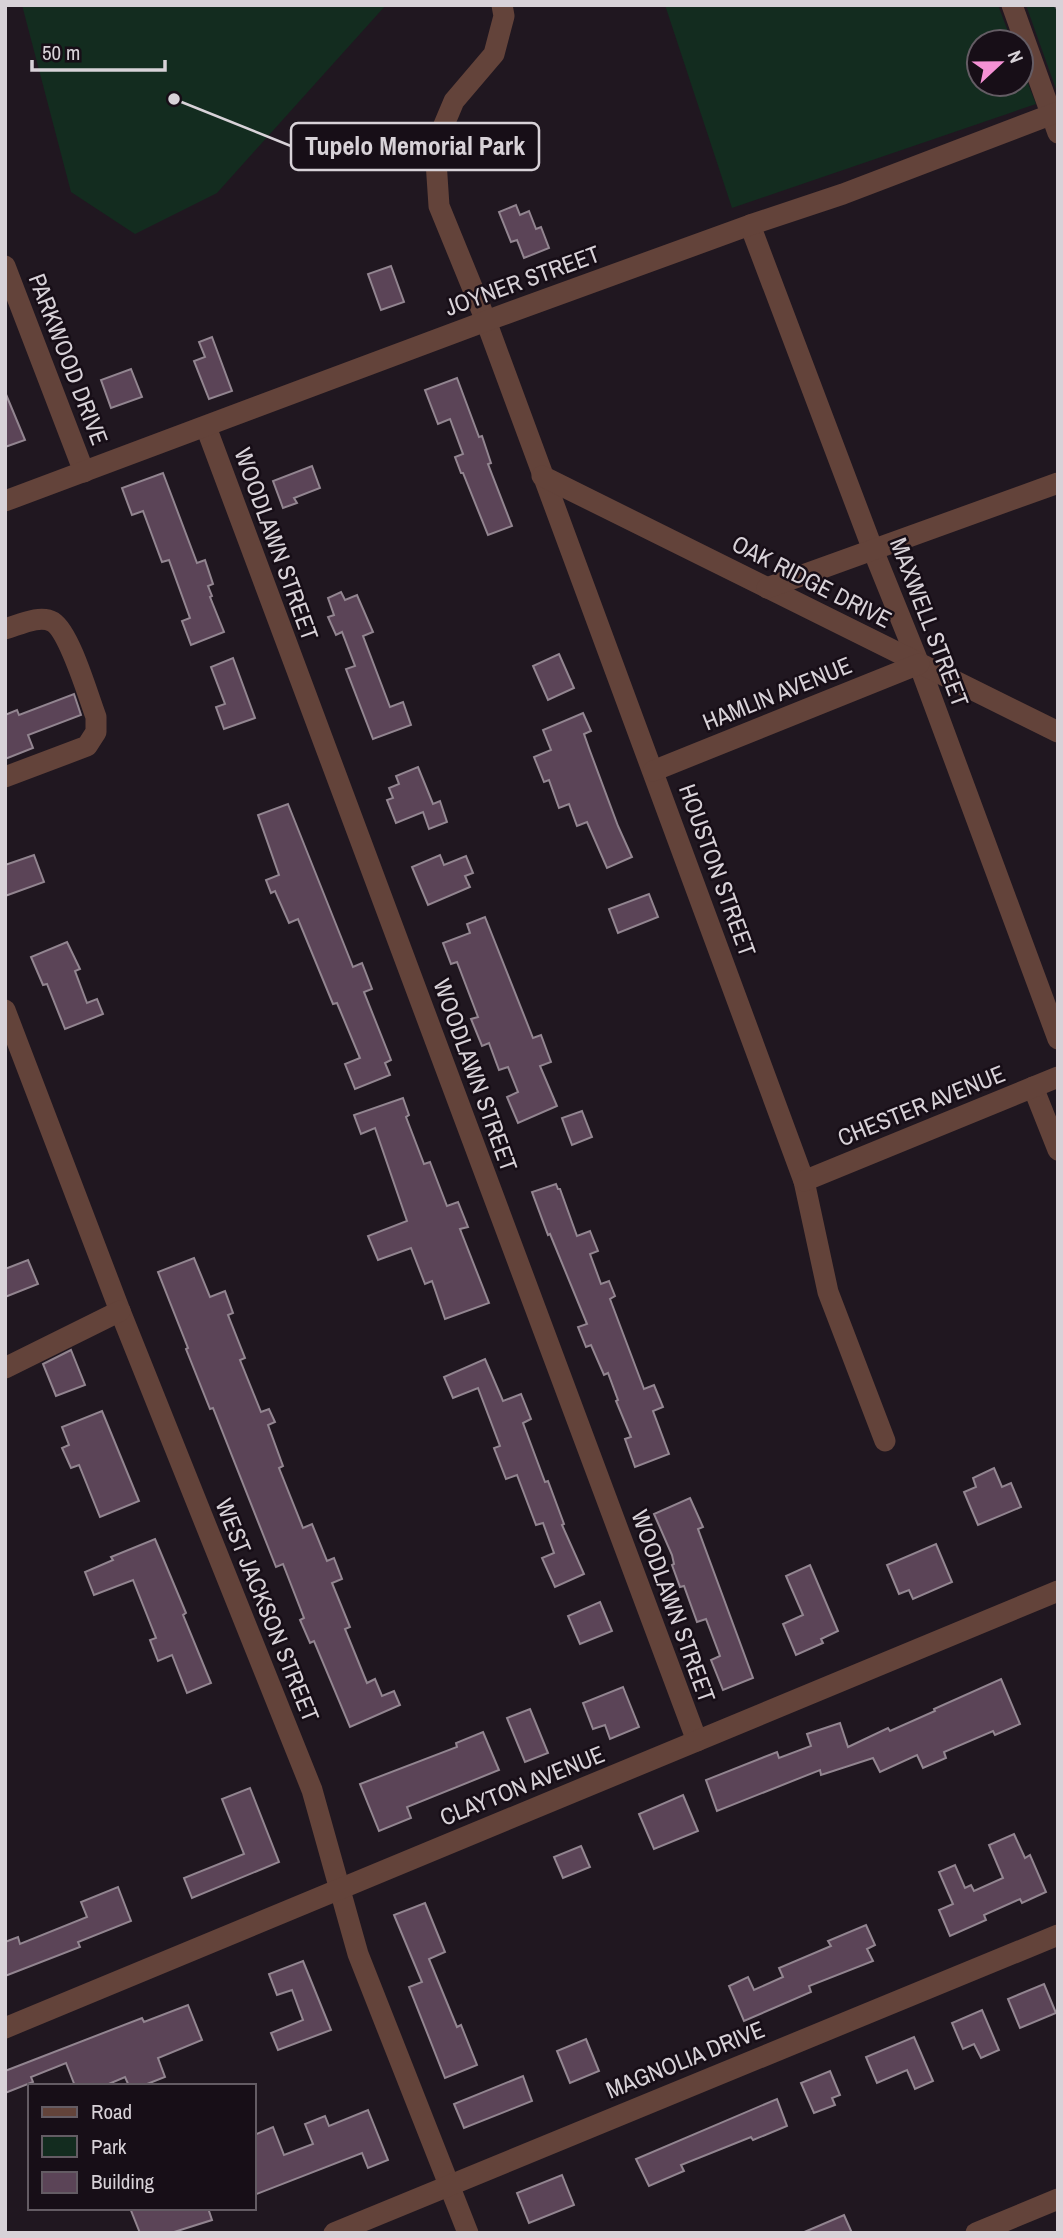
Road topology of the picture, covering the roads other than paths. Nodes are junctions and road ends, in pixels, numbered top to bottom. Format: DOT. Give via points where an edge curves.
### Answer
graph roads {
  1 [pos="502,5"];
  2 [pos="1012,5"];
  3 [pos="1055,120"];
  4 [pos="750,225"];
  5 [pos="5,266"];
  6 [pos="486,321"];
  7 [pos="206,427"];
  8 [pos="85,472"];
  9 [pos="542,476"];
  10 [pos="1058,484"];
  11 [pos="5,501"];
  12 [pos="873,550"];
  13 [pos="767,588"];
  14 [pos="5,629"];
  15 [pos="919,664"];
  16 [pos="1058,732"];
  17 [pos="653,771"];
  18 [pos="5,777"];
  19 [pos="5,1010"];
  20 [pos="1058,1039"];
  21 [pos="1058,1077"];
  22 [pos="1033,1087"];
  23 [pos="1058,1150"];
  24 [pos="804,1181"];
  25 [pos="120,1311"];
  26 [pos="5,1368"];
  27 [pos="885,1441"];
  28 [pos="1058,1591"];
  29 [pos="697,1741"];
  30 [pos="341,1887"];
  31 [pos="1058,1935"];
  32 [pos="5,2028"];
  33 [pos="448,2184"];
  34 [pos="1058,2199"];
  35 [pos="334,2233"];
  36 [pos="468,2233"];
  37 [pos="976,2233"];
  1 -- 6 [label="street, HOUSTON STREET" via="504,16 494,54 454,101 435,146 439,206"];
  2 -- 3 [label="street"];
  3 -- 4 [label="street, JOYNER STREET"];
  4 -- 6 [label="street, JOYNER STREET"];
  4 -- 12 [label="street, MAXWELL STREET"];
  5 -- 8 [label="street, PARKWOOD DRIVE"];
  6 -- 7 [label="street, JOYNER STREET"];
  6 -- 9 [label="street, HOUSTON STREET"];
  7 -- 8 [label="street, JOYNER STREET"];
  7 -- 29 [label="street, WOODLAWN STREET"];
  8 -- 11 [label="street, JOYNER STREET"];
  9 -- 13 [label="street, OAK RIDGE DRIVE"];
  9 -- 17 [label="street, HOUSTON STREET"];
  10 -- 12 [label="street"];
  12 -- 13 [label="street"];
  12 -- 15 [label="street, MAXWELL STREET"];
  13 -- 15 [label="street, OAK RIDGE DRIVE"];
  14 -- 18 [label="street" via="39,619 52,621 65,635 96,717 96,732 87,746"];
  15 -- 16 [label="street, OAK RIDGE DRIVE"];
  15 -- 17 [label="street, HAMLIN AVENUE"];
  15 -- 20 [label="street, MAXWELL STREET"];
  17 -- 24 [label="street, HOUSTON STREET"];
  19 -- 25 [label="street, WEST JACKSON STREET"];
  21 -- 22 [label="street, CHESTER AVENUE"];
  22 -- 23 [label="street"];
  22 -- 24 [label="street, CHESTER AVENUE"];
  24 -- 27 [label="street, HOUSTON STREET" via="828,1293"];
  25 -- 26 [label="street"];
  25 -- 30 [label="street, WEST JACKSON STREET" via="312,1790"];
  28 -- 29 [label="street, CLAYTON AVENUE"];
  29 -- 30 [label="street, CLAYTON AVENUE"];
  30 -- 32 [label="street, CLAYTON AVENUE"];
  30 -- 33 [label="street, WEST JACKSON STREET" via="358,1954"];
  31 -- 33 [label="street, MAGNOLIA DRIVE"];
  33 -- 35 [label="street, MAGNOLIA DRIVE"];
  33 -- 36 [label="street, WEST JACKSON STREET"];
  34 -- 37 [label="street"];
}
